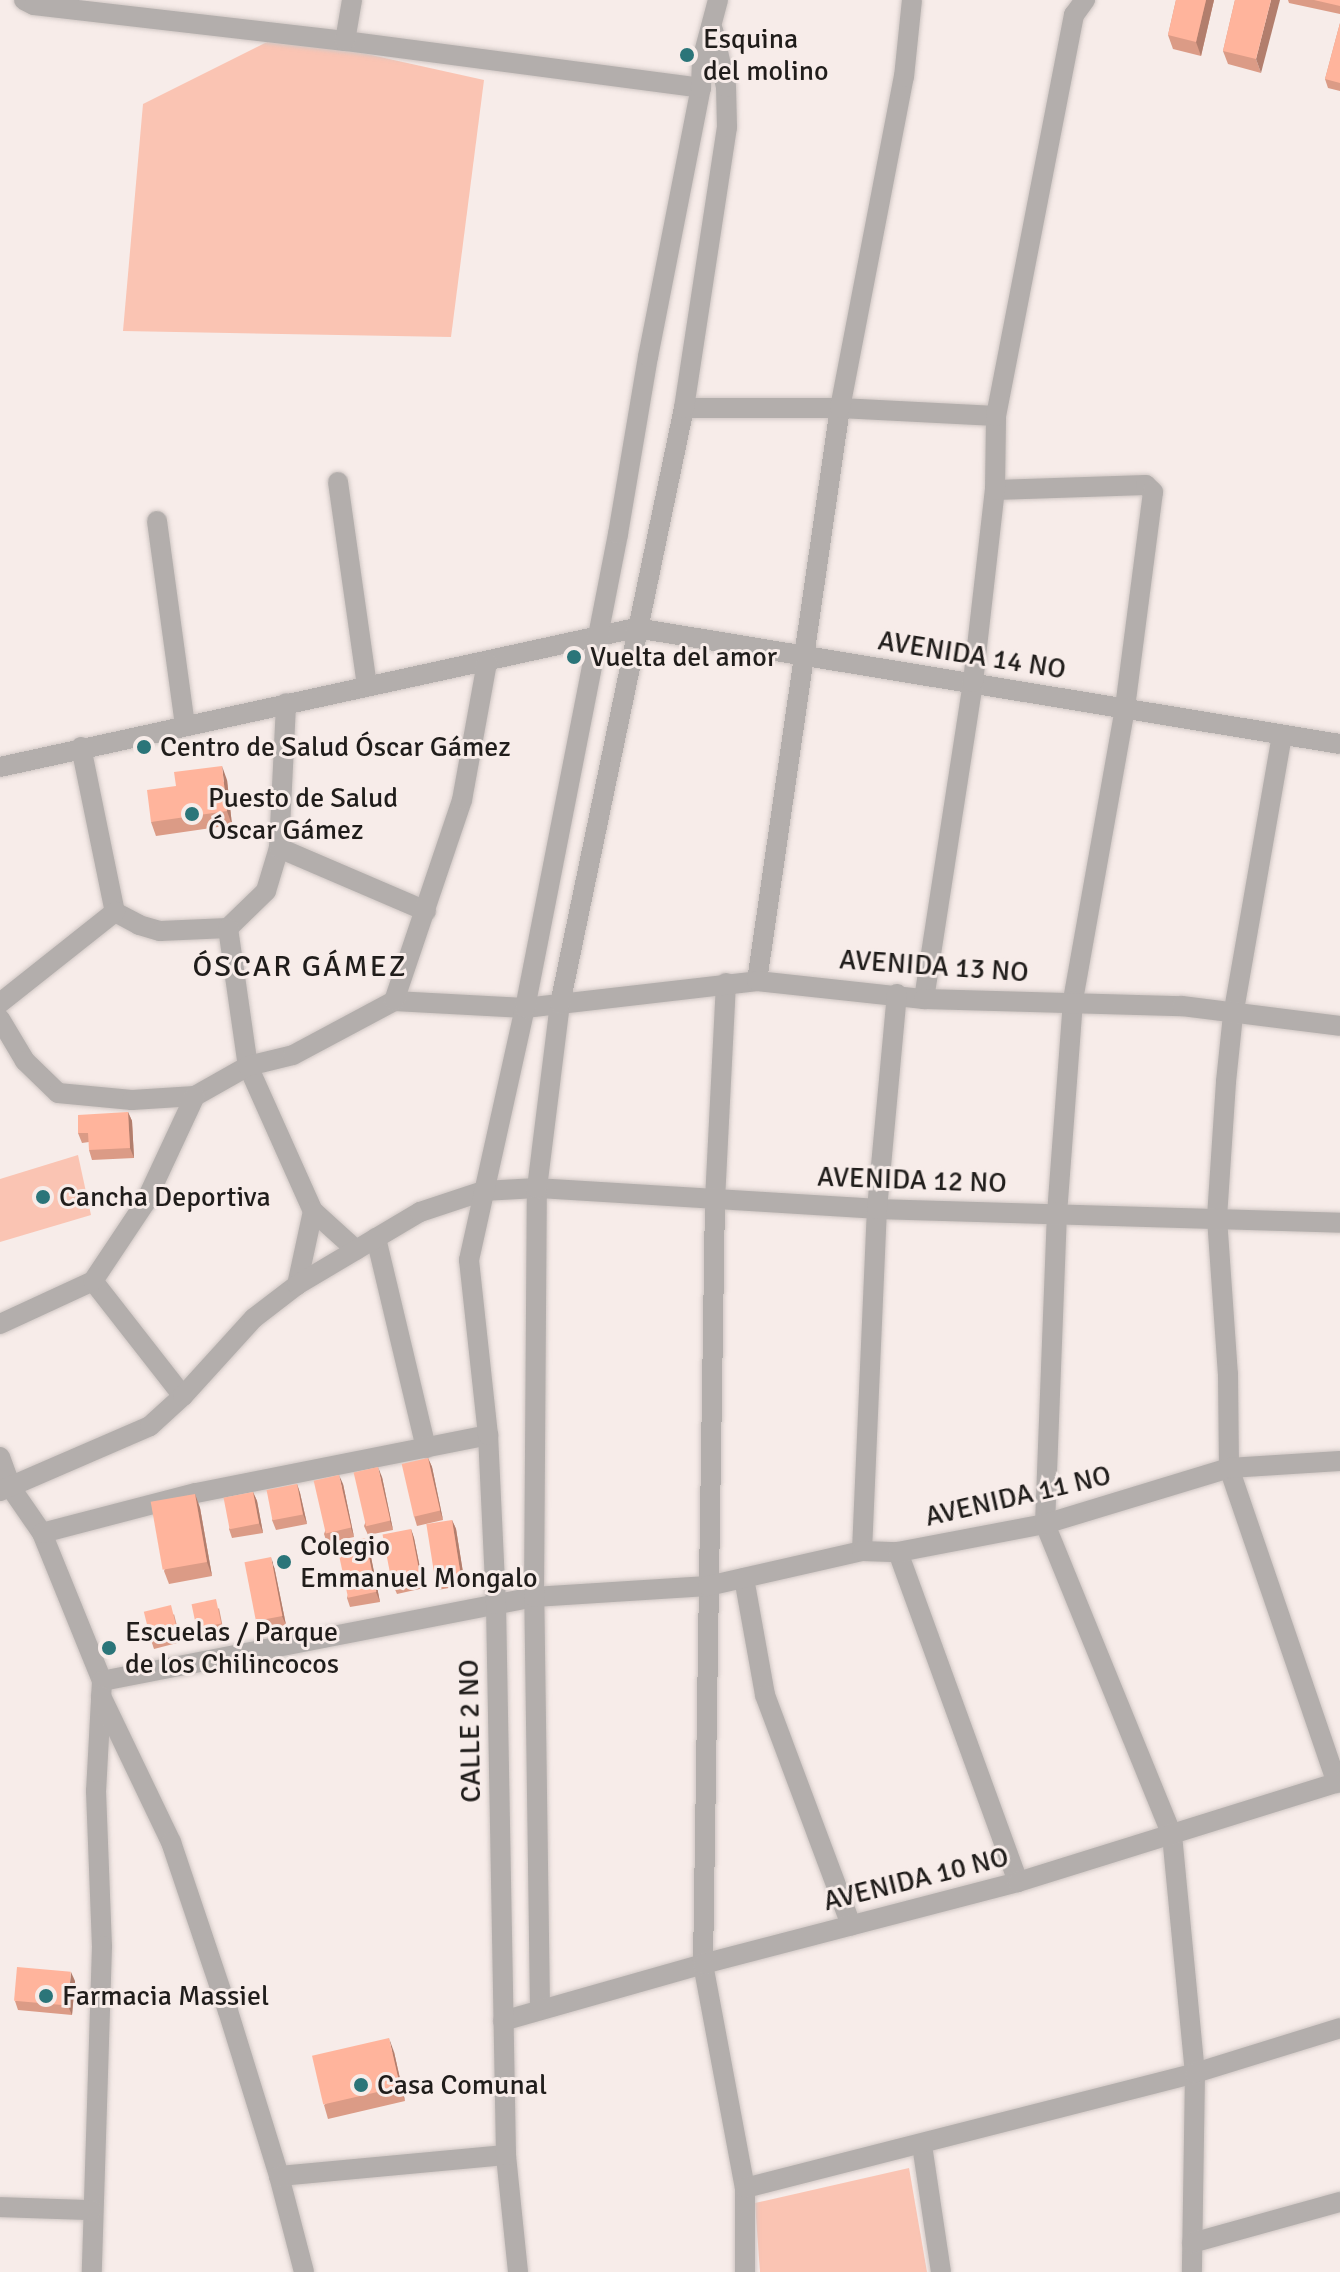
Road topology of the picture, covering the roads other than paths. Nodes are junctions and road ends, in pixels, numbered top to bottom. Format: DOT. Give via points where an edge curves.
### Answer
graph roads {
  1 [pos="24,0"];
  2 [pos="352,0"];
  3 [pos="718,0"];
  4 [pos="912,0"];
  5 [pos="1075,5"];
  6 [pos="712,26"];
  7 [pos="345,41"];
  8 [pos="701,88"];
  9 [pos="684,408"];
  10 [pos="840,408"];
  11 [pos="996,416"];
  12 [pos="338,482"];
  13 [pos="995,490"];
  14 [pos="157,521"];
  15 [pos="636,628"];
  16 [pos="596,637"];
  17 [pos="804,659"];
  18 [pos="487,662"];
  19 [pos="973,682"];
  20 [pos="367,686"];
  21 [pos="286,703"];
  22 [pos="1125,708"];
  23 [pos="185,725"];
  24 [pos="1282,735"];
  25 [pos="1340,744"];
  26 [pos="81,747"];
  27 [pos="0,767"];
  28 [pos="279,848"];
  29 [pos="426,911"];
  30 [pos="115,912"];
  31 [pos="228,928"];
  32 [pos="757,981"];
  33 [pos="726,983"];
  34 [pos="897,994"];
  35 [pos="924,999"];
  36 [pos="394,1001"];
  37 [pos="1073,1001"];
  38 [pos="0,1003"];
  39 [pos="560,1004"];
  40 [pos="525,1008"];
  41 [pos="1233,1015"];
  42 [pos="0,1019"];
  43 [pos="1340,1026"];
  44 [pos="248,1066"];
  45 [pos="195,1096"];
  46 [pos="537,1188"];
  47 [pos="483,1191"];
  48 [pos="715,1200"];
  49 [pos="877,1209"];
  50 [pos="313,1211"];
  51 [pos="1057,1212"];
  52 [pos="1217,1218"];
  53 [pos="1340,1223"];
  54 [pos="376,1238"];
  55 [pos="356,1250"];
  56 [pos="93,1281"];
  57 [pos="297,1285"];
  58 [pos="0,1324"];
  59 [pos="183,1396"];
  60 [pos="488,1435"];
  61 [pos="426,1448"];
  62 [pos="0,1457"];
  63 [pos="1340,1461"];
  64 [pos="1229,1468"];
  65 [pos="6,1490"];
  66 [pos="1045,1524"];
  67 [pos="42,1533"];
  68 [pos="862,1551"];
  69 [pos="898,1552"];
  70 [pos="744,1578"];
  71 [pos="708,1586"];
  72 [pos="534,1597"];
  73 [pos="496,1604"];
  74 [pos="102,1689"];
  75 [pos="1338,1782"];
  76 [pos="1172,1835"];
  77 [pos="1018,1882"];
  78 [pos="851,1925"];
  79 [pos="703,1964"];
  80 [pos="540,2008"];
  81 [pos="503,2021"];
  82 [pos="1340,2028"];
  83 [pos="1195,2073"];
  84 [pos="922,2145"];
  85 [pos="506,2155"];
  86 [pos="279,2176"];
  87 [pos="745,2188"];
  88 [pos="1340,2202"];
  89 [pos="0,2207"];
  90 [pos="92,2210"];
  91 [pos="1192,2243"];
  92 [pos="92,2272"];
  93 [pos="304,2272"];
  94 [pos="518,2272"];
  95 [pos="745,2272"];
  96 [pos="941,2272"];
  97 [pos="1192,2272"];
  1 -- 7 [label="street"];
  2 -- 7 [label="street"];
  3 -- 6 [label="street, CALLE 2 NO"];
  4 -- 10 [label="street" via="904,77"];
  5 -- 11 [label="street"];
  6 -- 8 [label="street, CALLE 2 NO"];
  6 -- 9 [label="street" via="726,87 727,127"];
  7 -- 8 [label="street"];
  8 -- 16 [label="street, CALLE 2 NO"];
  9 -- 10 [label="street"];
  9 -- 15 [label="street"];
  10 -- 11 [label="street"];
  10 -- 17 [label="street"];
  11 -- 13 [label="street"];
  12 -- 20 [label="street"];
  13 -- 19 [label="street"];
  13 -- 22 [label="street" via="1150,487 1153,492"];
  14 -- 23 [label="street"];
  15 -- 16 [label="street, AVENIDA 14 NO"];
  15 -- 17 [label="street, AVENIDA 14 NO"];
  15 -- 39 [label="street"];
  16 -- 18 [label="street, AVENIDA 14 NO"];
  16 -- 40 [label="street, CALLE 2 NO"];
  17 -- 19 [label="street, AVENIDA 14 NO"];
  17 -- 32 [label="street"];
  18 -- 20 [label="street, AVENIDA 14 NO"];
  18 -- 29 [label="street" via="462,800"];
  19 -- 22 [label="street, AVENIDA 14 NO"];
  19 -- 35 [label="street"];
  20 -- 21 [label="street, AVENIDA 14 NO"];
  21 -- 23 [label="street, AVENIDA 14 NO"];
  21 -- 28 [label="street"];
  22 -- 24 [label="street, AVENIDA 14 NO"];
  22 -- 37 [label="street"];
  23 -- 26 [label="street, AVENIDA 14 NO"];
  24 -- 25 [label="street, AVENIDA 14 NO"];
  24 -- 41 [label="street"];
  26 -- 27 [label="street, AVENIDA 14 NO"];
  26 -- 30 [label="street"];
  28 -- 29 [label="street"];
  28 -- 31 [label="street" via="266,891"];
  29 -- 36 [label="street"];
  30 -- 31 [label="street" via="160,931"];
  30 -- 38 [label="street"];
  31 -- 44 [label="street"];
  32 -- 33 [label="street, AVENIDA 13 NO"];
  32 -- 34 [label="street, AVENIDA 13 NO"];
  33 -- 39 [label="street, AVENIDA 13 NO"];
  33 -- 48 [label="street"];
  34 -- 35 [label="street, AVENIDA 13 NO"];
  34 -- 49 [label="street"];
  35 -- 37 [label="street, AVENIDA 13 NO"];
  36 -- 40 [label="street, AVENIDA 13 NO"];
  36 -- 44 [label="street" via="293,1055"];
  37 -- 41 [label="street, AVENIDA 13 NO" via="1182,1006"];
  37 -- 51 [label="street"];
  39 -- 40 [label="street, AVENIDA 13 NO"];
  39 -- 46 [label="street"];
  40 -- 47 [label="street, CALLE 2 NO"];
  41 -- 43 [label="street, AVENIDA 13 NO"];
  41 -- 52 [label="street"];
  42 -- 45 [label="street" via="25,1061 58,1093 132,1100"];
  44 -- 45 [label="street"];
  44 -- 50 [label="street"];
  45 -- 56 [label="street" via="145,1203"];
  46 -- 47 [label="street, AVENIDA 12 NO"];
  46 -- 48 [label="street, AVENIDA 12 NO"];
  46 -- 72 [label="street"];
  47 -- 54 [label="street, AVENIDA 12 NO" via="420,1212"];
  47 -- 60 [label="street, CALLE 2 NO" via="469,1260"];
  48 -- 49 [label="street, AVENIDA 12 NO"];
  48 -- 71 [label="street"];
  49 -- 51 [label="street, AVENIDA 12 NO"];
  49 -- 68 [label="street"];
  50 -- 55 [label="street"];
  50 -- 57 [label="street"];
  51 -- 52 [label="street, AVENIDA 12 NO"];
  51 -- 66 [label="street"];
  52 -- 53 [label="street, AVENIDA 12 NO"];
  52 -- 64 [label="street"];
  54 -- 55 [label="street, AVENIDA 12 NO"];
  54 -- 61 [label="street"];
  55 -- 57 [label="street, AVENIDA 12 NO"];
  56 -- 58 [label="street"];
  56 -- 59 [label="street"];
  57 -- 59 [label="street, AVENIDA 12 NO" via="254,1318"];
  59 -- 65 [label="street, AVENIDA 12 NO" via="150,1426"];
  60 -- 61 [label="street"];
  60 -- 73 [label="street, CALLE 2 NO"];
  61 -- 67 [label="street" via="196,1493"];
  62 -- 65 [label="street"];
  63 -- 64 [label="street, AVENIDA 11 NO"];
  64 -- 66 [label="street, AVENIDA 11 NO"];
  64 -- 75 [label="street"];
  65 -- 67 [label="street"];
  66 -- 69 [label="street, AVENIDA 11 NO"];
  66 -- 76 [label="street"];
  67 -- 74 [label="street"];
  68 -- 69 [label="street, AVENIDA 11 NO"];
  68 -- 70 [label="street, AVENIDA 11 NO"];
  69 -- 77 [label="street"];
  70 -- 71 [label="street, AVENIDA 11 NO"];
  70 -- 78 [label="street" via="765,1695"];
  71 -- 72 [label="street, AVENIDA 11 NO"];
  71 -- 79 [label="street"];
  72 -- 73 [label="street, AVENIDA 11 NO"];
  72 -- 80 [label="street"];
  73 -- 74 [label="street, AVENIDA 11 NO"];
  73 -- 81 [label="street, CALLE 2 NO"];
  74 -- 86 [label="street" via="171,1842"];
  74 -- 90 [label="street" via="96,1791 102,1946"];
  75 -- 76 [label="street, AVENIDA 10 NO"];
  76 -- 77 [label="street, AVENIDA 10 NO"];
  76 -- 83 [label="street"];
  77 -- 78 [label="street, AVENIDA 10 NO"];
  78 -- 79 [label="street, AVENIDA 10 NO"];
  79 -- 80 [label="street, AVENIDA 10 NO"];
  79 -- 87 [label="street"];
  80 -- 81 [label="street, AVENIDA 10 NO"];
  81 -- 85 [label="street, CALLE 2 NO"];
  82 -- 83 [label="street"];
  83 -- 84 [label="street"];
  83 -- 91 [label="street"];
  84 -- 87 [label="street"];
  84 -- 96 [label="street"];
  85 -- 86 [label="street"];
  85 -- 94 [label="street, CALLE 2 NO"];
  86 -- 93 [label="street"];
  87 -- 95 [label="street"];
  88 -- 91 [label="street"];
  89 -- 90 [label="street"];
  90 -- 92 [label="street"];
  91 -- 97 [label="street"];
}
